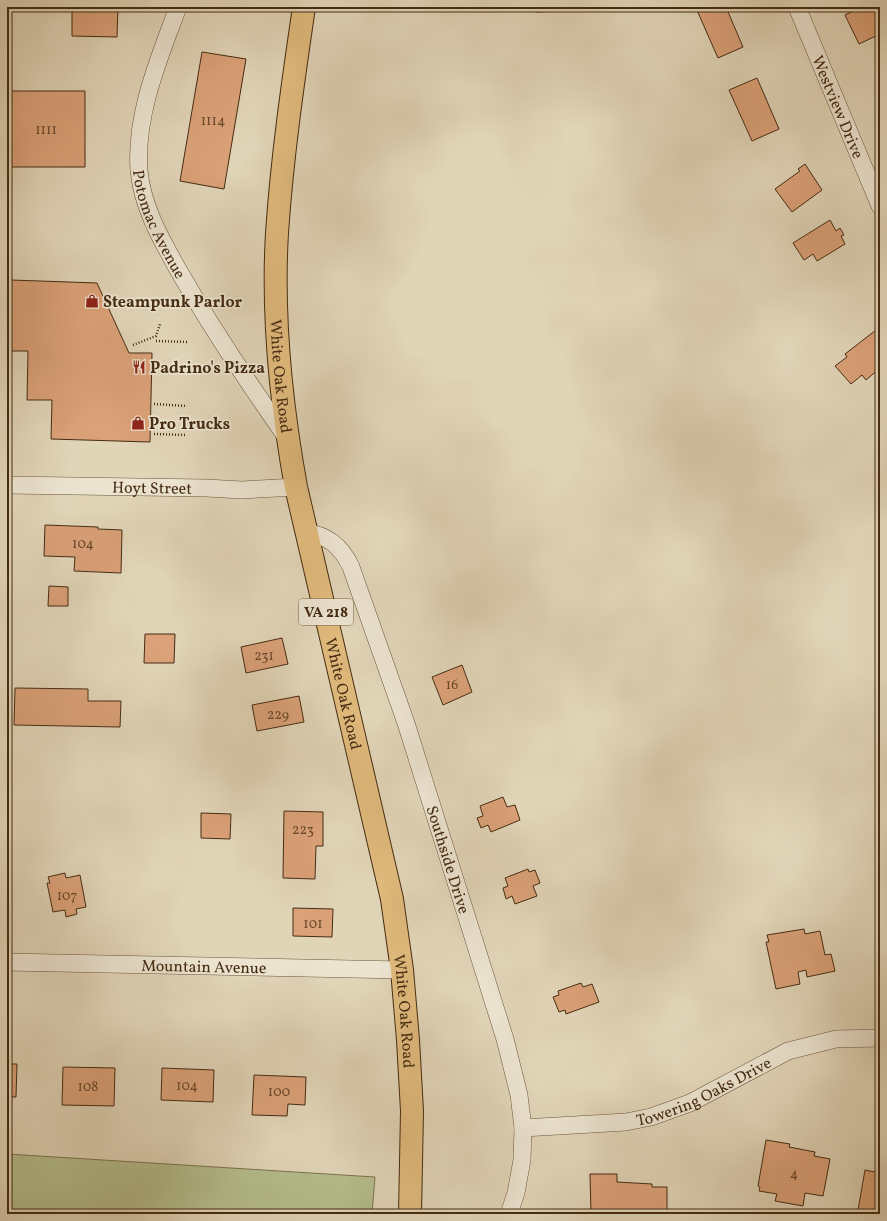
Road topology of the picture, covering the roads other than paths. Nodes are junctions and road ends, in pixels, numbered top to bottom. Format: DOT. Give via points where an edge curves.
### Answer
graph roads {
  1 [pos="178,7"];
  2 [pos="304,7"];
  3 [pos="797,7"];
  4 [pos="880,206"];
  5 [pos="287,438"];
  6 [pos="7,485"];
  7 [pos="296,487"];
  8 [pos="307,533"];
  9 [pos="7,962"];
  10 [pos="402,970"];
  11 [pos="880,1038"];
  12 [pos="523,1128"];
  13 [pos="410,1214"];
  14 [pos="509,1214"];
  1 -- 5 [label="street, Potomac Avenue" via="155,69 146,103 139,152 142,191 155,225 190,290 233,361"];
  2 -- 5 [label="main road, White Oak Road / VA 218" via="277,234 276,285 280,370"];
  3 -- 4 [label="street, Westview Drive"];
  5 -- 7 [label="main road, White Oak Road / VA 218"];
  6 -- 7 [label="street, Hoyt Street" via="242,490"];
  7 -- 8 [label="main road, White Oak Road / VA 218"];
  8 -- 10 [label="main road, White Oak Road / VA 218" via="392,899"];
  8 -- 12 [label="street, Southside Drive" via="336,544 351,567 406,723 505,1039 519,1095"];
  9 -- 10 [label="street, Mountain Avenue"];
  10 -- 13 [label="main road, White Oak Road / VA 218" via="412,1111"];
  11 -- 12 [label="street, Towering Oaks Drive" via="836,1039 788,1051 690,1103 651,1117 626,1122"];
  12 -- 14 [label="street, Southside Drive" via="522,1160"];
}
